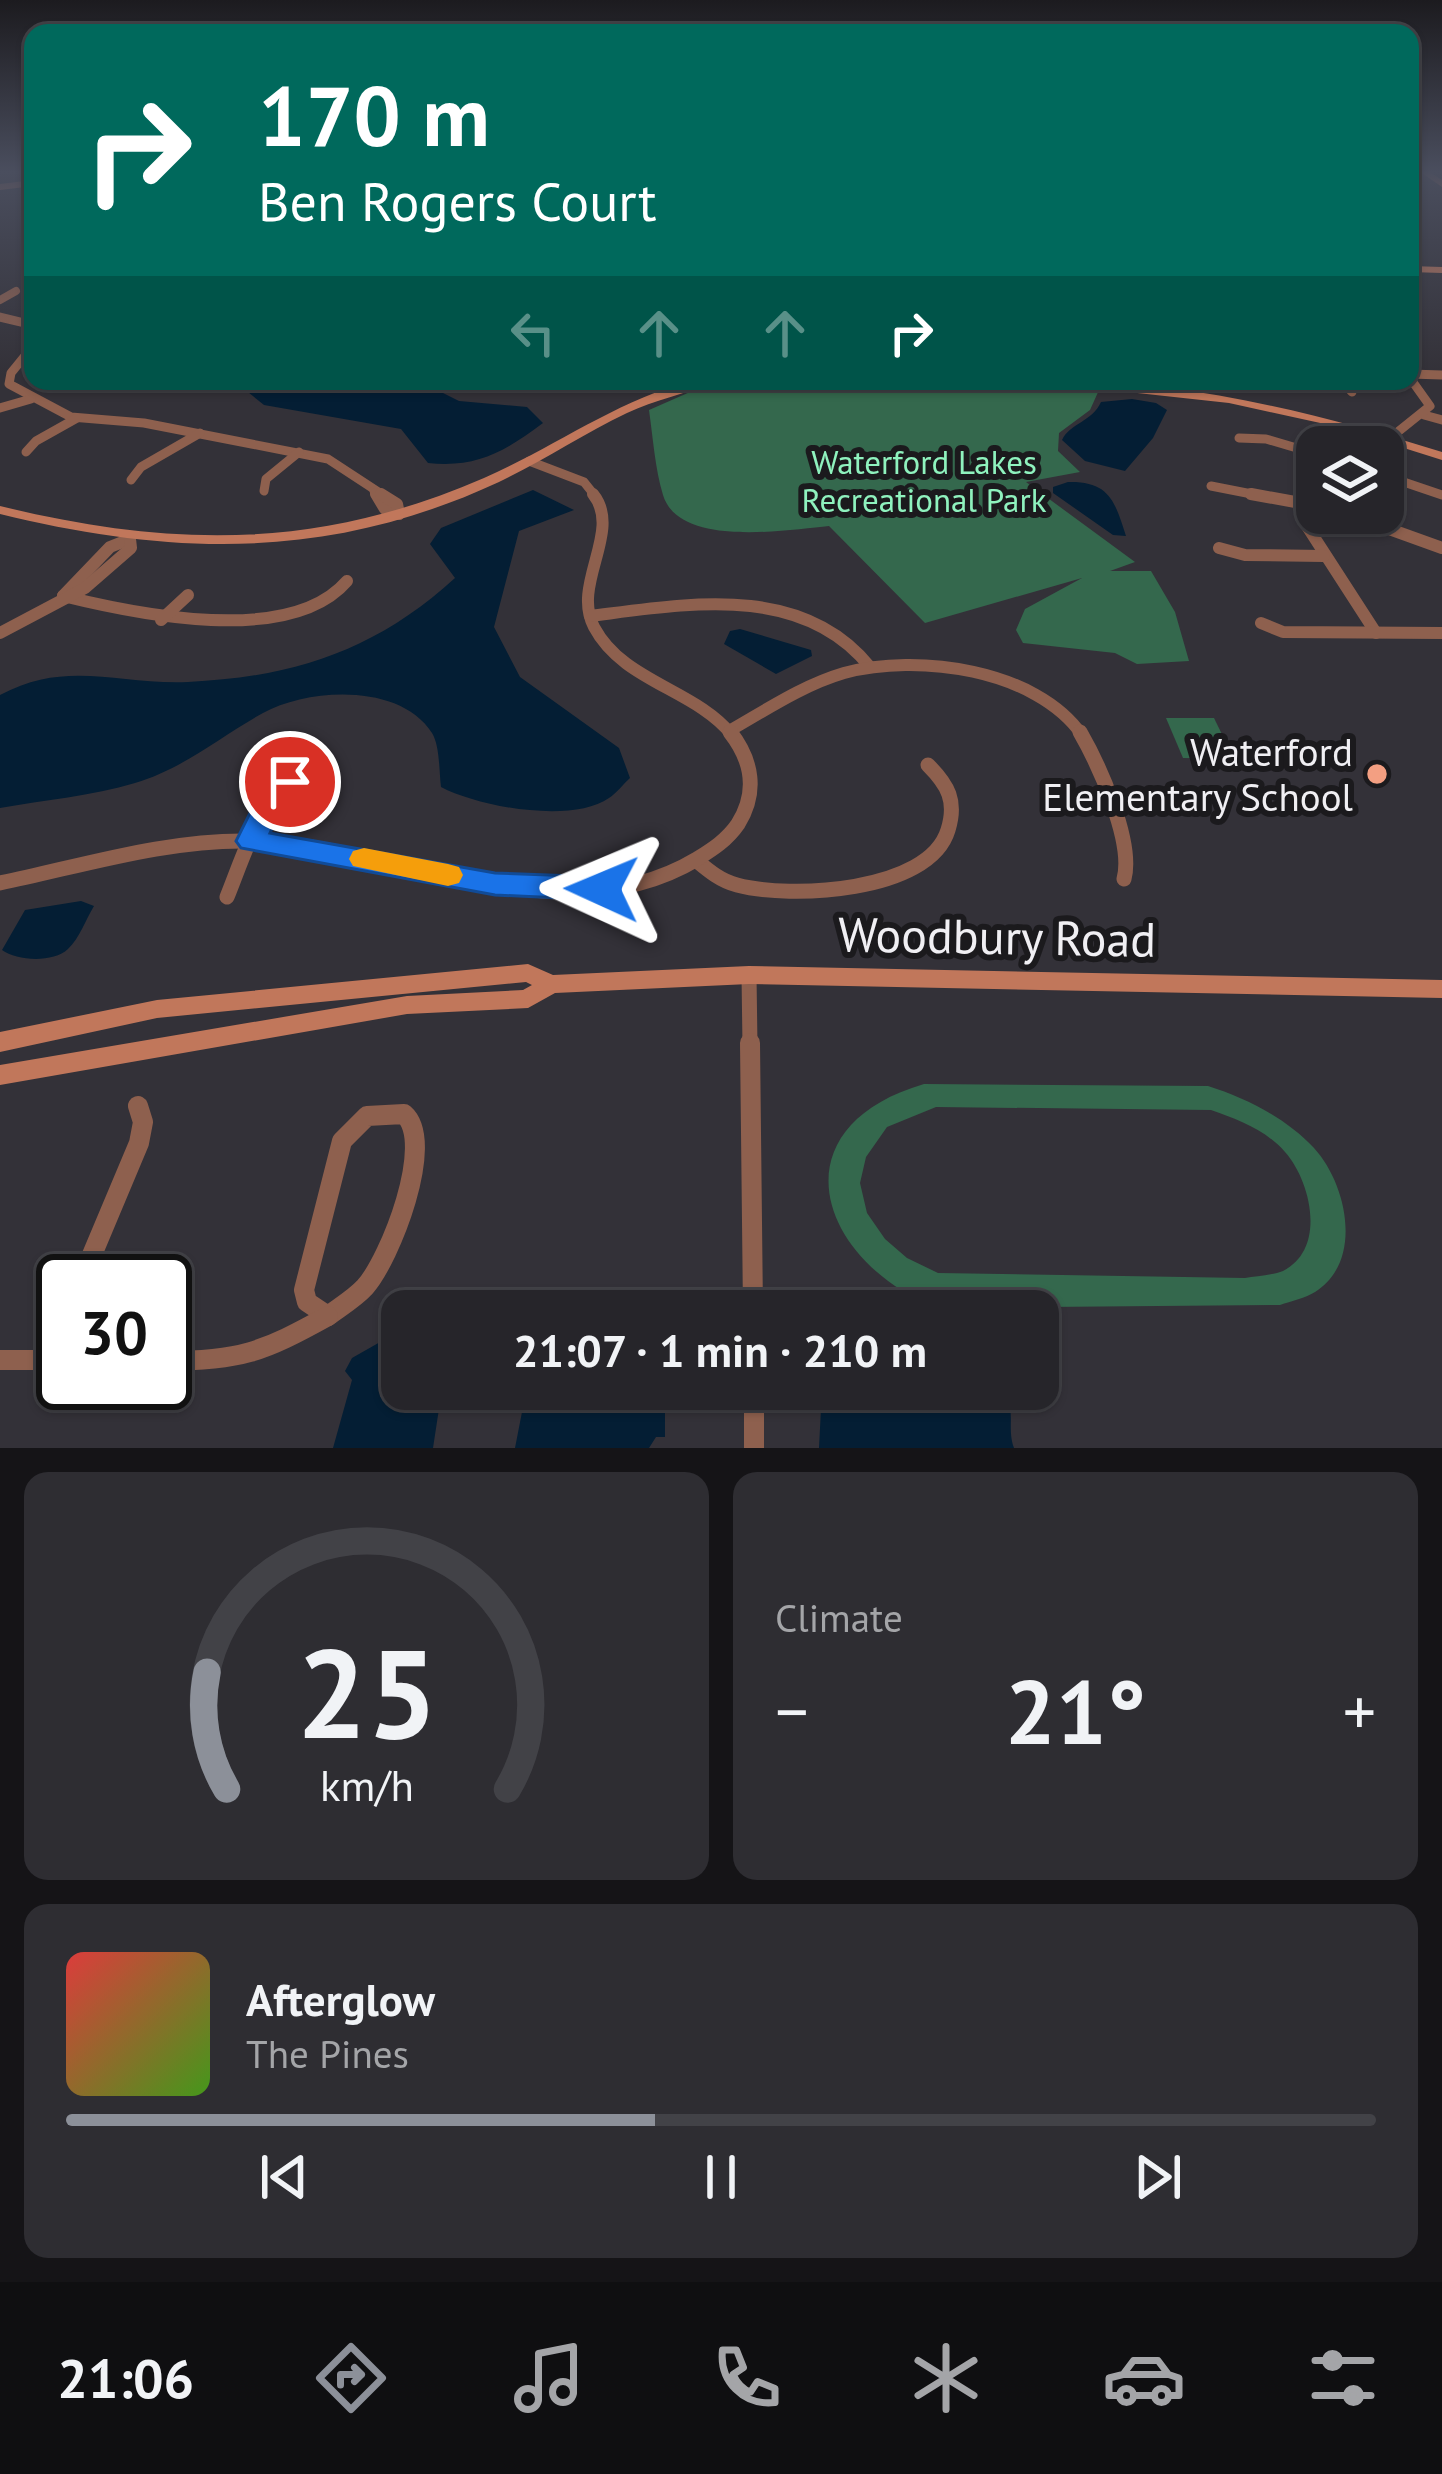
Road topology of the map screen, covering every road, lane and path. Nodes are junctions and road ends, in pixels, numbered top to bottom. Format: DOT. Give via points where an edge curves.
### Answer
graph roads {
  1 [pos="16,291"];
  2 [pos="0,300"];
  3 [pos="24,356"];
  4 [pos="13,369"];
  5 [pos="0,370"];
  6 [pos="675,390"];
  7 [pos="1151,390"];
  8 [pos="1419,390"];
  9 [pos="31,399"];
  10 [pos="0,408"];
  11 [pos="1424,415"];
  12 [pos="77,418"];
  13 [pos="1442,420"];
  14 [pos="1325,426"];
  15 [pos="1404,429"];
  16 [pos="200,433"];
  17 [pos="1239,438"];
  18 [pos="1404,447"];
  19 [pos="1296,448"];
  20 [pos="26,452"];
  21 [pos="299,452"];
  22 [pos="1442,456"];
  23 [pos="529,461"];
  24 [pos="131,480"];
  25 [pos="1404,482"];
  26 [pos="1211,486"];
  27 [pos="263,490"];
  28 [pos="1442,496"];
  29 [pos="1296,499"];
  30 [pos="0,510"];
  31 [pos="399,514"];
  32 [pos="1311,534"];
  33 [pos="1403,534"];
  34 [pos="130,539"];
  35 [pos="1219,548"];
  36 [pos="1442,548"];
  37 [pos="1324,556"];
  38 [pos="347,581"];
  39 [pos="63,596"];
  40 [pos="188,596"];
  41 [pos="590,616"];
  42 [pos="161,620"];
  43 [pos="1261,623"];
  44 [pos="0,633"];
  45 [pos="1376,633"];
  46 [pos="1442,633"];
  47 [pos="870,667"];
  48 [pos="729,731"];
  49 [pos="928,765"];
  50 [pos="317,773"];
  51 [pos="252,841"];
  52 [pos="697,861"];
  53 [pos="1124,879"];
  54 [pos="0,883"];
  55 [pos="227,897"];
  56 [pos="748,975"];
  57 [pos="550,984"];
  58 [pos="1442,988"];
  59 [pos="0,1042"];
  60 [pos="0,1075"];
  61 [pos="138,1106"];
  62 [pos="92,1254"];
  63 [pos="753,1290"];
  64 [pos="328,1316"];
  65 [pos="0,1360"];
  66 [pos="36,1360"];
  67 [pos="192,1360"];
  68 [pos="754,1410"];
  69 [pos="754,1448"];
  1 -- 2 [label="street"];
  3 -- 4 [label="street"];
  4 -- 5 [label="street"];
  4 -- 9 [label="street" via="9,384"];
  6 -- 23 [label="street"];
  7 -- 14 [label="street" via="1229,398"];
  8 -- 11 [label="street" via="1430,406"];
  9 -- 10 [label="street"];
  9 -- 12 [label="street"];
  11 -- 13 [label="street"];
  11 -- 15 [label="street"];
  12 -- 16 [label="street"];
  12 -- 20 [label="street"];
  16 -- 21 [label="street"];
  16 -- 24 [label="street"];
  17 -- 19 [label="street"];
  18 -- 22 [label="street"];
  21 -- 27 [label="street" via="266,478"];
  21 -- 31 [label="street" via="342,464"];
  23 -- 31 [label="street"];
  23 -- 41 [label="street" via="592,491 604,515"];
  25 -- 28 [label="street"];
  26 -- 29 [label="street"];
  30 -- 34 [label="street"];
  31 -- 34 [label="street" via="275,539"];
  32 -- 37 [label="street"];
  33 -- 36 [label="street"];
  34 -- 39 [label="street" via="131,548 101,576"];
  35 -- 37 [label="street" via="1245,556"];
  37 -- 45 [label="street"];
  38 -- 42 [label="street" via="329,598 277,615"];
  39 -- 42 [label="street"];
  39 -- 44 [label="street"];
  40 -- 42 [label="street"];
  41 -- 47 [label="street" via="756,607 822,626 854,645"];
  41 -- 48 [label="street" via="616,653"];
  43 -- 45 [label="street" via="1283,632"];
  45 -- 46 [label="street"];
  47 -- 48 [label="street" via="830,678"];
  47 -- 53 [label="street" via="986,677 1060,711 1083,737 1101,780 1128,856"];
  48 -- 52 [label="street" via="746,755 751,797 729,836"];
  49 -- 52 [label="street" via="949,786 951,823 931,856 890,880 844,889 758,888 728,882"];
  50 -- 51 [label="street" via="276,792"];
  51 -- 52 [label="street" via="540,888 621,887"];
  51 -- 54 [label="street"];
  51 -- 55 [label="street"];
  56 -- 57 [label="street, Woodbury Road"];
  56 -- 58 [label="street, Woodbury Road"];
  56 -- 63 [label="street"];
  57 -- 59 [label="street, Woodbury Road" via="528,973 388,983 157,1009"];
  57 -- 60 [label="street, Woodbury Road" via="528,999 407,1005"];
  61 -- 62 [label="street" via="139,1143"];
  64 -- 64 [label="street" via="304,1290 342,1141 367,1116 404,1114 418,1140 390,1249 367,1286"];
  64 -- 67 [label="street" via="242,1358"];
  65 -- 66 [label="street"];
  68 -- 69 [label="street"];
}
